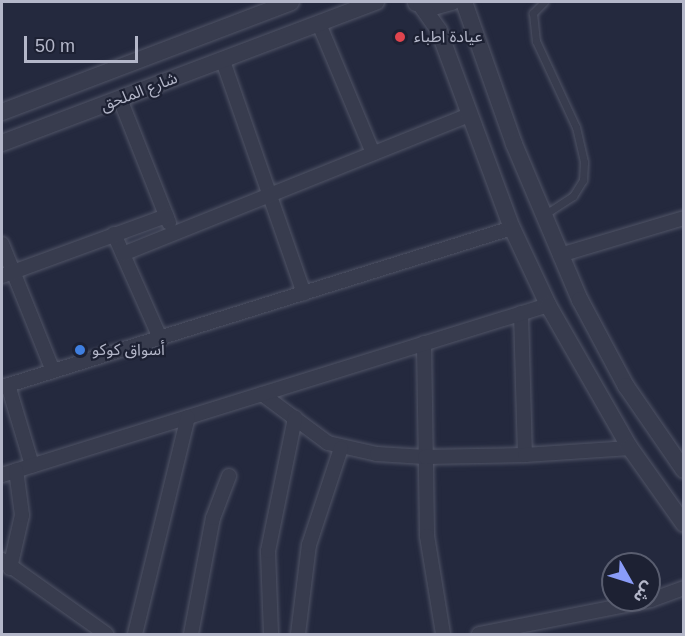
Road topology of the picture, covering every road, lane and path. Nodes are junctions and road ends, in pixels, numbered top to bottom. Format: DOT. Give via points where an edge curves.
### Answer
graph roads {
  1 [pos="291,2"];
  2 [pos="376,2"];
  3 [pos="452,2"];
  4 [pos="464,2"];
  5 [pos="544,2"];
  6 [pos="416,3"];
  7 [pos="319,24"];
  8 [pos="223,60"];
  9 [pos="120,99"];
  10 [pos="2,112"];
  11 [pos="468,115"];
  12 [pos="2,143"];
  13 [pos="373,153"];
  14 [pos="270,195"];
  15 [pos="166,216"];
  16 [pos="543,216"];
  17 [pos="684,218"];
  18 [pos="512,228"];
  19 [pos="114,234"];
  20 [pos="173,234"];
  21 [pos="2,244"];
  22 [pos="123,254"];
  23 [pos="560,255"];
  24 [pos="7,274"];
  25 [pos="304,293"];
  26 [pos="548,305"];
  27 [pos="521,313"];
  28 [pos="159,338"];
  29 [pos="424,343"];
  30 [pos="53,371"];
  31 [pos="5,386"];
  32 [pos="262,394"];
  33 [pos="188,417"];
  34 [pos="295,418"];
  35 [pos="341,448"];
  36 [pos="630,448"];
  37 [pos="525,455"];
  38 [pos="425,457"];
  39 [pos="32,465"];
  40 [pos="16,470"];
  41 [pos="684,470"];
  42 [pos="2,475"];
  43 [pos="229,476"];
  44 [pos="684,524"];
  45 [pos="6,564"];
  46 [pos="684,588"];
  47 [pos="106,634"];
  48 [pos="135,634"];
  49 [pos="191,634"];
  50 [pos="271,634"];
  51 [pos="298,634"];
  52 [pos="443,634"];
  53 [pos="479,634"];
  1 -- 10 [label="street, شارع الملحق"];
  2 -- 7 [label="street, شارع الملحق"];
  3 -- 6 [label="street" via="433,7"];
  4 -- 16 [label="street"];
  5 -- 16 [label="lane" via="533,13 536,41 576,127 584,162 583,180 573,196"];
  6 -- 11 [label="street" via="439,31"];
  7 -- 8 [label="street, شارع الملحق"];
  7 -- 13 [label="street"];
  8 -- 9 [label="street, شارع الملحق"];
  8 -- 14 [label="street"];
  9 -- 12 [label="street, شارع الملحق"];
  9 -- 15 [label="street"];
  11 -- 13 [label="street"];
  11 -- 18 [label="street"];
  13 -- 14 [label="street"];
  14 -- 20 [label="street"];
  14 -- 25 [label="street"];
  15 -- 19 [label="street"];
  15 -- 20 [label="street"];
  16 -- 23 [label="street"];
  17 -- 23 [label="street"];
  18 -- 25 [label="street"];
  18 -- 26 [label="street"];
  19 -- 22 [label="street"];
  19 -- 24 [label="street"];
  20 -- 22 [label="street"];
  21 -- 24 [label="street"];
  22 -- 28 [label="street"];
  23 -- 41 [label="street" via="626,386"];
  24 -- 30 [label="street"];
  25 -- 28 [label="street"];
  26 -- 27 [label="street"];
  26 -- 36 [label="street"];
  27 -- 29 [label="street"];
  27 -- 37 [label="street"];
  28 -- 30 [label="street"];
  29 -- 32 [label="street"];
  29 -- 38 [label="street"];
  30 -- 31 [label="street"];
  31 -- 39 [label="street"];
  32 -- 33 [label="street"];
  32 -- 34 [label="street"];
  33 -- 39 [label="street"];
  33 -- 48 [label="street"];
  34 -- 35 [label="street"];
  34 -- 50 [label="street" via="268,551"];
  35 -- 38 [label="street"];
  35 -- 51 [label="street" via="309,545"];
  36 -- 37 [label="street"];
  36 -- 44 [label="street"];
  37 -- 38 [label="street"];
  38 -- 52 [label="street" via="428,536"];
  39 -- 40 [label="street"];
  40 -- 42 [label="street"];
  40 -- 45 [label="street" via="22,515"];
  43 -- 49 [label="street" via="213,518"];
  45 -- 47 [label="street"];
  46 -- 53 [label="street" via="651,600"];
}
